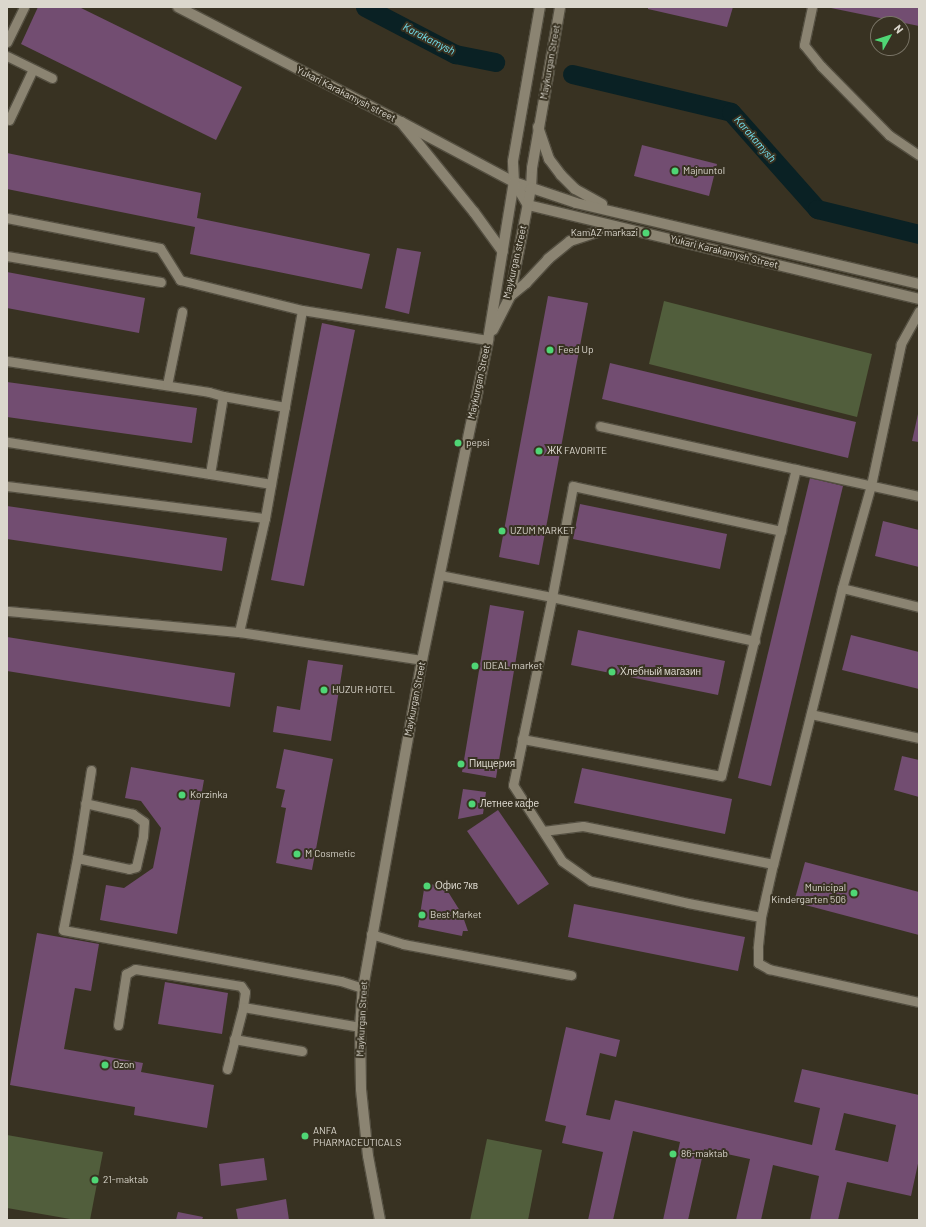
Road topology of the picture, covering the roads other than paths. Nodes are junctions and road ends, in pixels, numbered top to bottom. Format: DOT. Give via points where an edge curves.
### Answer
graph roads {
  1 [pos="24,7"];
  2 [pos="178,7"];
  3 [pos="540,7"];
  4 [pos="560,7"];
  5 [pos="812,7"];
  6 [pos="7,42"];
  7 [pos="7,56"];
  8 [pos="33,69"];
  9 [pos="52,78"];
  10 [pos="9,120"];
  11 [pos="402,122"];
  12 [pos="538,127"];
  13 [pos="919,155"];
  14 [pos="514,182"];
  15 [pos="531,188"];
  16 [pos="528,205"];
  17 [pos="620,213"];
  18 [pos="7,218"];
  19 [pos="615,226"];
  20 [pos="503,252"];
  21 [pos="7,256"];
  22 [pos="161,282"];
  23 [pos="919,284"];
  24 [pos="510,296"];
  25 [pos="919,300"];
  26 [pos="302,310"];
  27 [pos="919,311"];
  28 [pos="182,312"];
  29 [pos="488,340"];
  30 [pos="7,361"];
  31 [pos="167,385"];
  32 [pos="224,396"];
  33 [pos="285,406"];
  34 [pos="600,426"];
  35 [pos="7,442"];
  36 [pos="796,468"];
  37 [pos="210,474"];
  38 [pos="271,484"];
  39 [pos="871,485"];
  40 [pos="7,486"];
  41 [pos="919,496"];
  42 [pos="265,518"];
  43 [pos="781,531"];
  44 [pos="440,574"];
  45 [pos="842,588"];
  46 [pos="552,597"];
  47 [pos="919,606"];
  48 [pos="7,612"];
  49 [pos="239,632"];
  50 [pos="755,641"];
  51 [pos="422,660"];
  52 [pos="812,714"];
  53 [pos="919,738"];
  54 [pos="522,739"];
  55 [pos="91,770"];
  56 [pos="85,803"];
  57 [pos="543,831"];
  58 [pos="77,858"];
  59 [pos="773,864"];
  60 [pos="761,917"];
  61 [pos="371,934"];
  62 [pos="571,975"];
  63 [pos="363,988"];
  64 [pos="919,1002"];
  65 [pos="243,1007"];
  66 [pos="118,1025"];
  67 [pos="360,1027"];
  68 [pos="234,1039"];
  69 [pos="302,1051"];
  70 [pos="227,1070"];
  71 [pos="380,1220"];
  1 -- 6 [label="lane"];
  2 -- 11 [label="main road, Yukari Karakamysh street"];
  3 -- 14 [label="main road, Maykurgan Street" via="513,161"];
  4 -- 12 [label="main road, Maykurgan Street"];
  5 -- 13 [label="lane" via="804,45 821,66 889,135"];
  7 -- 8 [label="lane"];
  8 -- 9 [label="lane"];
  8 -- 10 [label="lane"];
  11 -- 14 [label="main road, Yukari Karakamysh street"];
  11 -- 20 [label="main road"];
  12 -- 15 [label="main road, Maykurgan Street"];
  12 -- 17 [label="main road" via="549,159 561,175 575,189"];
  14 -- 15 [label="main road, Yukari Karakamysh street"];
  14 -- 16 [label="main road"];
  14 -- 20 [label="main road, Maykurgan Street"];
  15 -- 16 [label="main road, Maykurgan street"];
  15 -- 17 [label="main road, Yukari Karakamysh Street" via="576,203"];
  16 -- 19 [label="main road, Yukari Karakamysh Street"];
  16 -- 24 [label="main road, Maykurgan street"];
  17 -- 23 [label="main road, Yukari Karakamysh Street"];
  18 -- 26 [label="lane" via="160,248 180,280"];
  19 -- 24 [label="main road" via="570,241"];
  19 -- 25 [label="main road, Yukari Karakamysh Street"];
  20 -- 29 [label="main road, Maykurgan Street"];
  21 -- 22 [label="lane"];
  24 -- 29 [label="main road, Maykurgan street"];
  26 -- 29 [label="lane"];
  26 -- 33 [label="lane"];
  27 -- 39 [label="lane" via="901,344"];
  28 -- 31 [label="lane"];
  29 -- 44 [label="main road, Maykurgan Street"];
  30 -- 31 [label="lane"];
  31 -- 32 [label="lane"];
  32 -- 33 [label="lane"];
  32 -- 37 [label="lane"];
  33 -- 38 [label="lane"];
  34 -- 36 [label="lane"];
  35 -- 37 [label="lane"];
  36 -- 39 [label="lane"];
  36 -- 43 [label="lane"];
  37 -- 38 [label="lane"];
  38 -- 42 [label="lane"];
  39 -- 41 [label="lane"];
  39 -- 45 [label="lane"];
  40 -- 42 [label="lane"];
  42 -- 49 [label="lane"];
  43 -- 46 [label="lane" via="573,486"];
  43 -- 50 [label="lane"];
  44 -- 46 [label="lane"];
  44 -- 51 [label="main road, Maykurgan Street"];
  45 -- 47 [label="lane"];
  45 -- 52 [label="lane"];
  46 -- 50 [label="lane"];
  46 -- 54 [label="lane"];
  48 -- 49 [label="lane"];
  49 -- 51 [label="lane"];
  50 -- 54 [label="lane" via="721,776"];
  51 -- 61 [label="main road, Maykurgan Street"];
  52 -- 53 [label="lane"];
  52 -- 59 [label="lane"];
  54 -- 57 [label="lane" via="513,785"];
  55 -- 56 [label="lane"];
  56 -- 58 [label="lane"];
  56 -- 58 [label="lane" via="133,814 144,822 143,836 136,867 129,869"];
  57 -- 59 [label="lane" via="583,826"];
  57 -- 60 [label="lane" via="562,861 591,881"];
  58 -- 63 [label="lane" via="63,930 341,981"];
  59 -- 60 [label="lane"];
  60 -- 64 [label="lane" via="758,963 769,969"];
  61 -- 62 [label="lane" via="403,944"];
  61 -- 63 [label="main road, Maykurgan Street"];
  63 -- 67 [label="main road, Maykurgan Street"];
  65 -- 66 [label="lane" via="245,992 241,986 135,969 126,974"];
  65 -- 67 [label="lane"];
  65 -- 68 [label="lane"];
  67 -- 71 [label="main road, Maykurgan Street" via="363,1122"];
  68 -- 69 [label="lane"];
  68 -- 70 [label="lane"];
}
